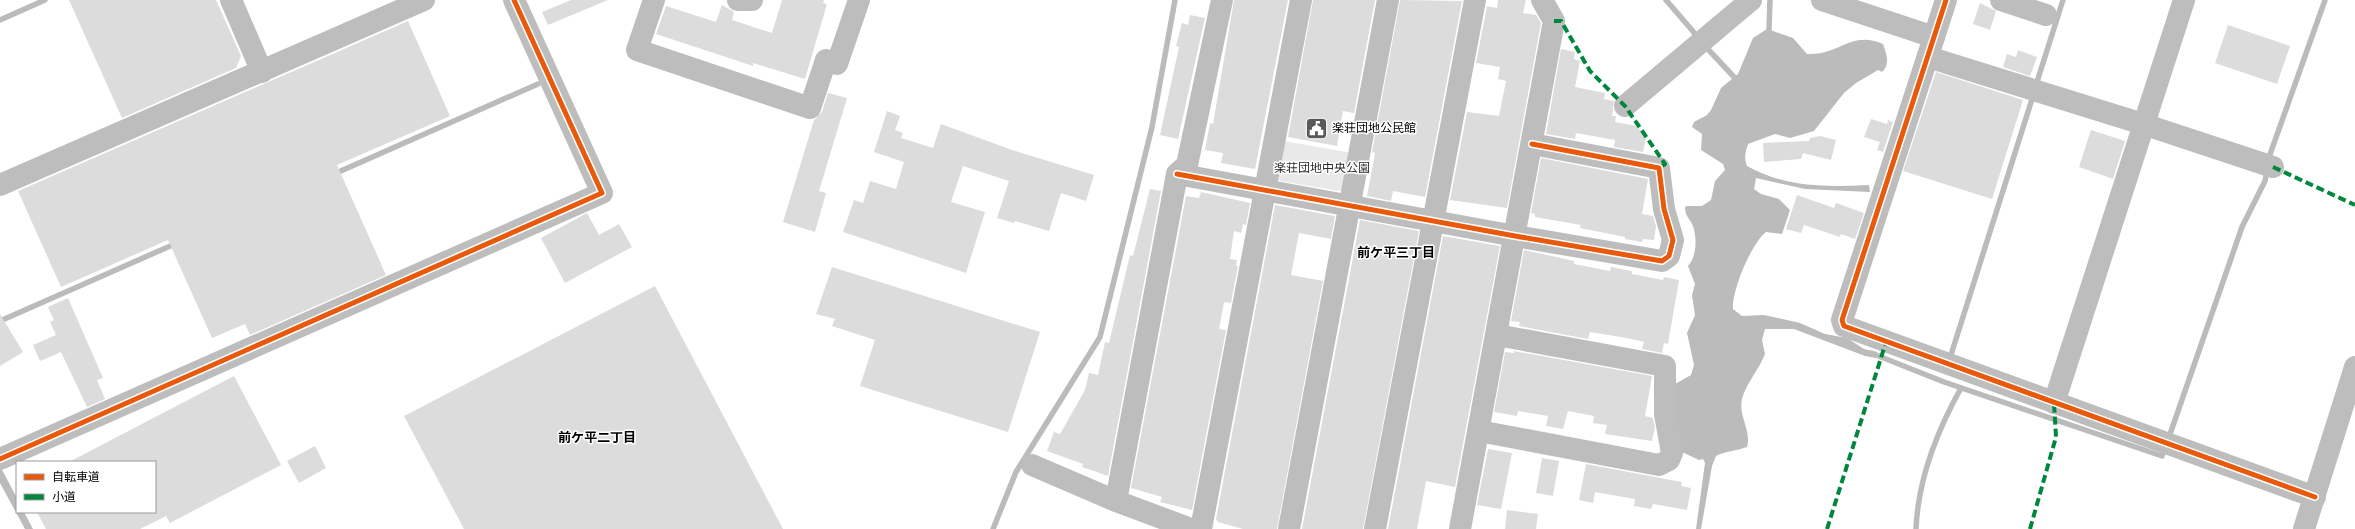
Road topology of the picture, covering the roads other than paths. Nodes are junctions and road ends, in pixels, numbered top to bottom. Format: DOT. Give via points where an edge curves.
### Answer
graph roads {
  1 [pos="231,0"];
  2 [pos="424,0"];
  3 [pos="514,0"];
  4 [pos="654,0"];
  5 [pos="738,0"];
  6 [pos="752,0"];
  7 [pos="859,0"];
  8 [pos="1222,0"];
  9 [pos="1301,0"];
  10 [pos="1388,0"];
  11 [pos="1475,0"];
  12 [pos="1542,0"];
  13 [pos="1751,0"];
  14 [pos="1822,0"];
  15 [pos="1946,0"];
  16 [pos="2000,0"];
  17 [pos="2184,0"];
  18 [pos="2046,15"];
  19 [pos="1931,47"];
  20 [pos="262,72"];
  21 [pos="1625,106"];
  22 [pos="2143,124"];
  23 [pos="1532,144"];
  24 [pos="2266,165"];
  25 [pos="1177,174"];
  26 [pos="0,186"];
  27 [pos="1265,190"];
  28 [pos="1349,206"];
  29 [pos="1433,221"];
  30 [pos="1515,236"];
  31 [pos="1497,335"];
  32 [pos="2355,367"];
  33 [pos="2054,403"];
  34 [pos="1479,431"];
  35 [pos="0,458"];
  36 [pos="1032,465"];
  37 [pos="2315,497"];
  38 [pos="1116,501"];
  39 [pos="1191,529"];
  40 [pos="1200,529"];
  41 [pos="1289,529"];
  42 [pos="1375,529"];
  43 [pos="1460,529"];
  44 [pos="2304,529"];
  1 -- 20 [label="street"];
  2 -- 20 [label="street"];
  3 -- 35 [label="street" via="602,193"];
  4 -- 7 [label="street" via="637,50 810,108 826,60 837,64"];
  5 -- 6 [label="street"];
  8 -- 25 [label="street" via="1187,165"];
  9 -- 27 [label="street"];
  10 -- 28 [label="street"];
  11 -- 29 [label="street"];
  12 -- 23 [label="street" via="1554,21"];
  13 -- 21 [label="street"];
  14 -- 19 [label="street"];
  15 -- 19 [label="street"];
  16 -- 18 [label="street"];
  17 -- 22 [label="street"];
  19 -- 22 [label="street"];
  19 -- 33 [label="street" via="1842,320 1844,326"];
  20 -- 26 [label="street"];
  22 -- 24 [label="street"];
  22 -- 33 [label="street"];
  23 -- 30 [label="street"];
  23 -- 30 [label="street" via="1660,168 1664,209 1673,240 1672,249 1669,256 1662,261"];
  25 -- 27 [label="street"];
  25 -- 38 [label="street"];
  27 -- 28 [label="street"];
  27 -- 40 [label="street"];
  28 -- 29 [label="street"];
  28 -- 41 [label="street"];
  29 -- 30 [label="street"];
  29 -- 42 [label="street"];
  30 -- 31 [label="street"];
  31 -- 34 [label="street"];
  31 -- 34 [label="street" via="1665,366 1665,414 1672,453 1669,460 1659,465"];
  32 -- 37 [label="street"];
  33 -- 37 [label="street"];
  34 -- 43 [label="street"];
  36 -- 38 [label="street"];
  37 -- 44 [label="street"];
  38 -- 39 [label="street"];
}
